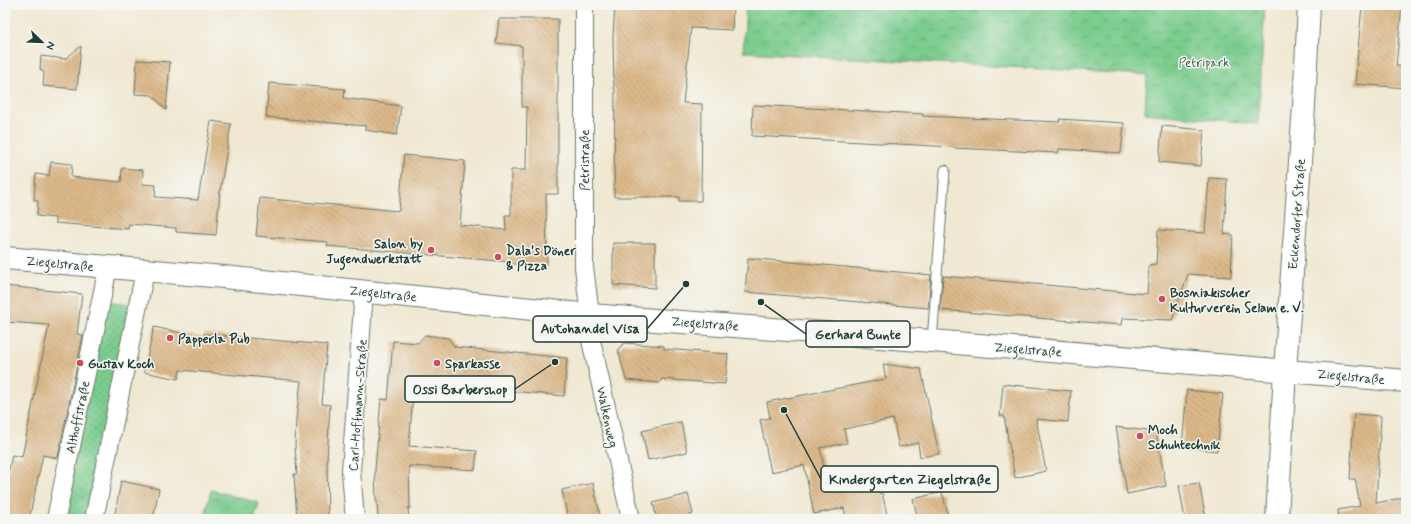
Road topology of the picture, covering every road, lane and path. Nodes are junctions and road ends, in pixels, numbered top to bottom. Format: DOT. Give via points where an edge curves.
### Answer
graph roads {
  1 [pos="584,5"];
  2 [pos="1309,5"];
  3 [pos="944,170"];
  4 [pos="5,258"];
  5 [pos="108,267"];
  6 [pos="145,271"];
  7 [pos="364,291"];
  8 [pos="590,315"];
  9 [pos="932,341"];
  10 [pos="1285,370"];
  11 [pos="1406,381"];
  12 [pos="56,519"];
  13 [pos="94,519"];
  14 [pos="355,519"];
  15 [pos="630,519"];
  16 [pos="1277,519"];
  1 -- 8 [label="street, Petristraße" via="584,267"];
  2 -- 10 [label="street, Eckendorfer Straße"];
  3 -- 9 [label="lane"];
  4 -- 5 [label="street, Ziegelstraße"];
  5 -- 6 [label="street, Ziegelstraße"];
  5 -- 12 [label="street, Althoffstraße"];
  6 -- 7 [label="street, Ziegelstraße"];
  6 -- 13 [label="street"];
  7 -- 8 [label="street, Ziegelstraße"];
  7 -- 14 [label="street, Carl-Hoffmann-Straße" via="351,471"];
  8 -- 9 [label="street, Ziegelstraße"];
  8 -- 15 [label="street, Walkenweg" via="591,340"];
  9 -- 10 [label="street, Ziegelstraße"];
  10 -- 11 [label="street, Ziegelstraße"];
  10 -- 16 [label="street, Eckendorfer Straße"];
}
